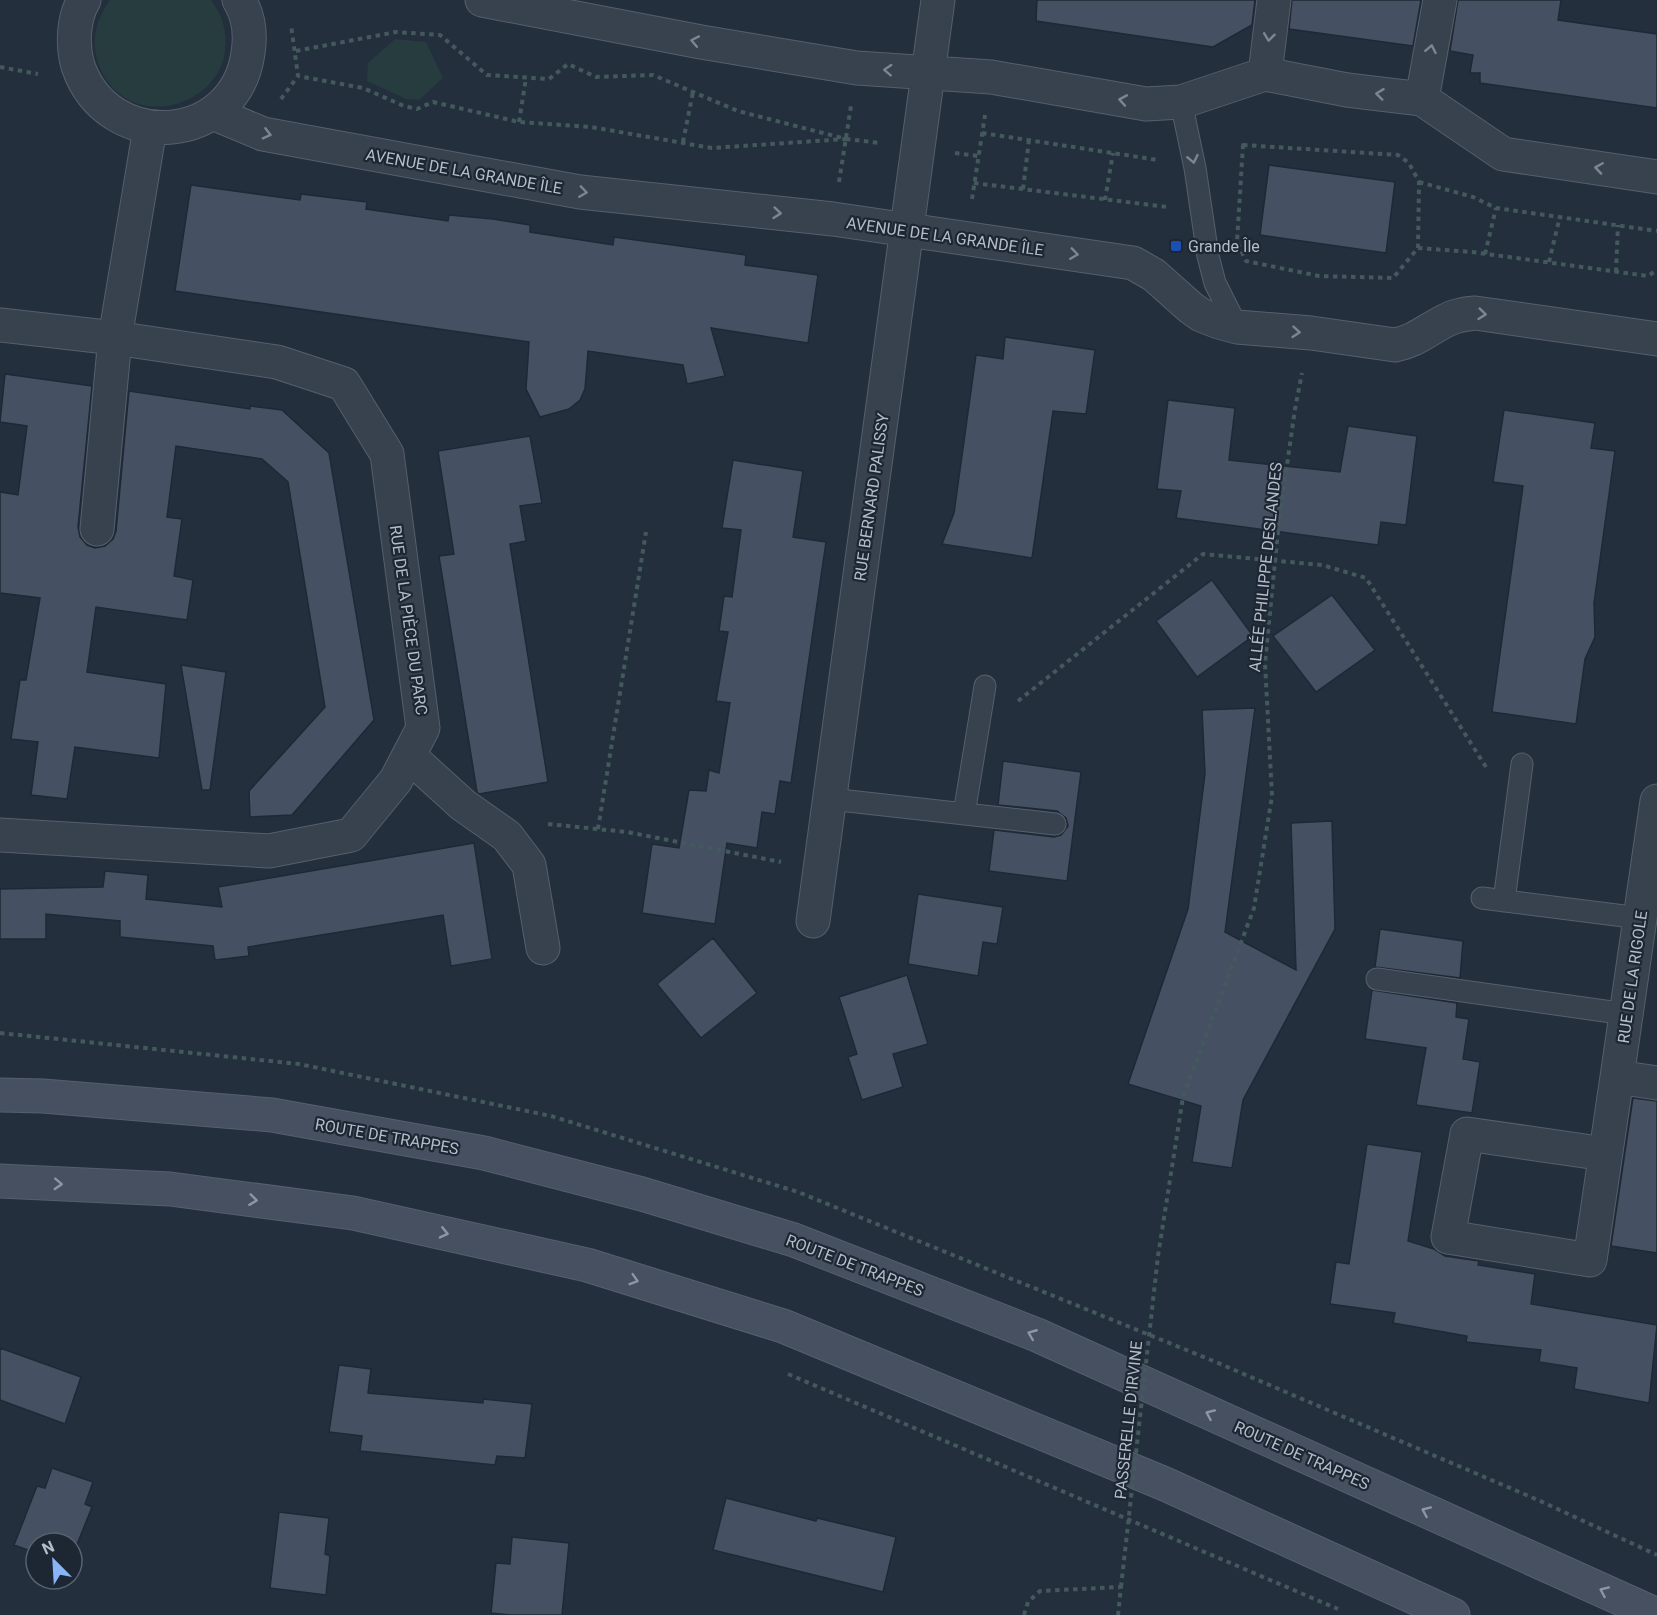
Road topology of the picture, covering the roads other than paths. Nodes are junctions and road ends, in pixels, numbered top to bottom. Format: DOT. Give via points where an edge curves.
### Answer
graph roads {
  1 [pos="84,0"];
  2 [pos="239,0"];
  3 [pos="482,0"];
  4 [pos="938,0"];
  5 [pos="1274,0"];
  6 [pos="1440,0"];
  7 [pos="928,72"];
  8 [pos="1265,74"];
  9 [pos="1422,99"];
  10 [pos="1181,102"];
  11 [pos="213,113"];
  12 [pos="150,128"];
  13 [pos="1657,177"];
  14 [pos="908,230"];
  15 [pos="0,326"];
  16 [pos="1238,327"];
  17 [pos="115,338"];
  18 [pos="1657,339"];
  19 [pos="97,529"];
  20 [pos="985,686"];
  21 [pos="409,756"];
  22 [pos="1522,764"];
  23 [pos="830,799"];
  24 [pos="1657,801"];
  25 [pos="964,814"];
  26 [pos="1055,824"];
  27 [pos="0,836"];
  28 [pos="1482,898"];
  29 [pos="1504,901"];
  30 [pos="1640,918"];
  31 [pos="813,921"];
  32 [pos="543,948"];
  33 [pos="1377,979"];
  34 [pos="1626,1014"];
  35 [pos="1617,1077"];
  36 [pos="1657,1083"];
  37 [pos="0,1095"];
  38 [pos="1605,1154"];
  39 [pos="0,1181"];
  40 [pos="1453,1615"];
  41 [pos="1657,1615"];
  1 -- 12 [label="street" via="74,29 75,56 83,81 100,104 123,120"];
  2 -- 11 [label="street" via="250,38 246,67 234,93"];
  7 -- 3 [label="street, one-way" via="857,68"];
  4 -- 7 [label="street, RUE BERNARD PALISSY"];
  5 -- 8 [label="street, one-way"];
  9 -- 6 [label="street, one-way"];
  10 -- 7 [label="street, one-way" via="1146,104 991,77"];
  7 -- 14 [label="street, RUE BERNARD PALISSY"];
  9 -- 8 [label="street, one-way"];
  8 -- 10 [label="street"];
  13 -- 9 [label="street, one-way" via="1503,154"];
  10 -- 16 [label="lane, one-way" via="1208,256 1215,282"];
  11 -- 12 [label="street" via="194,123"];
  11 -- 14 [label="street, AVENUE DE LA GRANDE ÎLE, one-way" via="263,134 580,192"];
  12 -- 17 [label="street"];
  14 -- 16 [label="street, AVENUE DE LA GRANDE ÎLE, one-way" via="1132,263 1154,275 1201,315"];
  14 -- 23 [label="street, RUE BERNARD PALISSY"];
  15 -- 17 [label="street, RUE DE LA PIÈCE DU PARC"];
  16 -- 18 [label="street, AVENUE DE LA GRANDE ÎLE, one-way" via="1395,345 1420,337 1446,320 1475,313"];
  17 -- 19 [label="street"];
  17 -- 21 [label="street, RUE DE LA PIÈCE DU PARC" via="278,362 344,384 387,454 423,728"];
  20 -- 25 [label="lane"];
  21 -- 27 [label="street, RUE DE LA PIÈCE DU PARC" via="396,780 351,835 269,851"];
  21 -- 32 [label="street" via="464,805 507,836 530,865"];
  22 -- 29 [label="lane"];
  23 -- 25 [label="lane"];
  23 -- 31 [label="street, RUE BERNARD PALISSY"];
  24 -- 30 [label="street, RUE DE LA RIGOLE"];
  25 -- 26 [label="lane"];
  28 -- 29 [label="lane"];
  29 -- 30 [label="lane"];
  30 -- 34 [label="street, RUE DE LA RIGOLE"];
  33 -- 34 [label="lane"];
  34 -- 35 [label="street, RUE DE LA RIGOLE"];
  35 -- 36 [label="street"];
  35 -- 38 [label="street, RUE DE LA RIGOLE"];
  41 -- 37 [label="main road, ROUTE DE TRAPPES, one-way" via="1037,1335 794,1240 642,1194 484,1153 272,1115"];
  38 -- 38 [label="street, RUE DE LA RIGOLE" via="1590,1260 1448,1237 1467,1134"];
  39 -- 40 [label="main road, one-way" via="170,1189 353,1213 587,1265 783,1326 1166,1484"];
}
